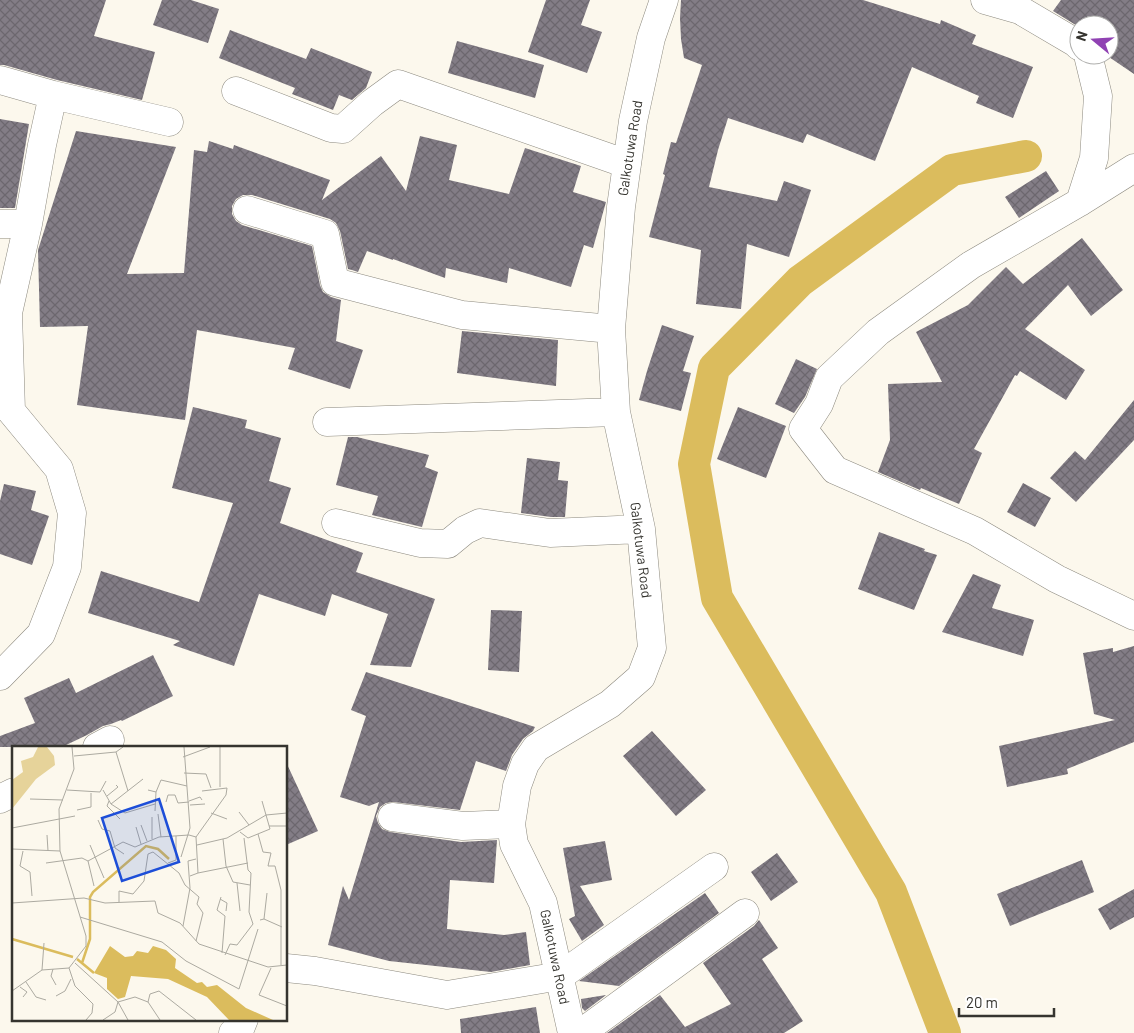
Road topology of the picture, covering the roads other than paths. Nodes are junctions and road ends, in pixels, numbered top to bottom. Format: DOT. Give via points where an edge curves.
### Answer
graph roads {
  1 [pos="664,0"];
  2 [pos="985,0"];
  3 [pos="1024,5"];
  4 [pos="1069,37"];
  5 [pos="1090,65"];
  6 [pos="0,80"];
  7 [pos="236,91"];
  8 [pos="53,95"];
  9 [pos="168,122"];
  10 [pos="628,164"];
  11 [pos="1134,168"];
  12 [pos="1080,202"];
  13 [pos="247,210"];
  14 [pos="0,224"];
  15 [pos="28,224"];
  16 [pos="611,328"];
  17 [pos="616,412"];
  18 [pos="327,422"];
  19 [pos="336,523"];
  20 [pos="641,529"];
  21 [pos="1134,616"];
  22 [pos="0,676"];
  23 [pos="12,793"];
  24 [pos="0,799"];
  25 [pos="392,817"];
  26 [pos="511,824"];
  27 [pos="714,867"];
  28 [pos="745,913"];
  29 [pos="288,968"];
  30 [pos="560,976"];
  31 [pos="244,1020"];
  32 [pos="233,1033"];
  33 [pos="572,1033"];
  34 [pos="581,1033"];
  1 -- 10 [label="street, Galkotuwa Road" via="651,38 633,121"];
  2 -- 3 [label="street"];
  3 -- 4 [label="street"];
  5 -- 12 [label="street" via="1098,96 1094,158"];
  6 -- 8 [label="street"];
  7 -- 10 [label="street" via="330,128 343,129 372,102 398,84"];
  8 -- 9 [label="street"];
  8 -- 15 [label="street"];
  10 -- 16 [label="street, Galkotuwa Road" via="621,207"];
  11 -- 12 [label="street"];
  12 -- 21 [label="street" via="971,265 878,332 829,378 819,404 803,430 835,470 975,531 1057,579"];
  13 -- 16 [label="street" via="325,234 335,282 462,315"];
  14 -- 15 [label="street"];
  15 -- 22 [label="street" via="8,313 11,411 59,469 72,514 67,567 41,634"];
  16 -- 17 [label="street, Galkotuwa Road"];
  17 -- 18 [label="street"];
  17 -- 20 [label="street, Galkotuwa Road"];
  19 -- 20 [label="street" via="420,543 448,544 480,523 550,533"];
  20 -- 26 [label="street, Galkotuwa Road" via="652,648 641,677 610,704 536,748 525,764 517,786"];
  23 -- 24 [label="street"];
  25 -- 26 [label="street" via="463,826"];
  26 -- 30 [label="street, Galkotuwa Road" via="514,844 544,903"];
  27 -- 30 [label="street"];
  28 -- 34 [label="street"];
  29 -- 30 [label="street" via="447,995"];
  30 -- 33 [label="street, Galkotuwa Road"];
  31 -- 32 [label="street" via="240,1029"];
}
